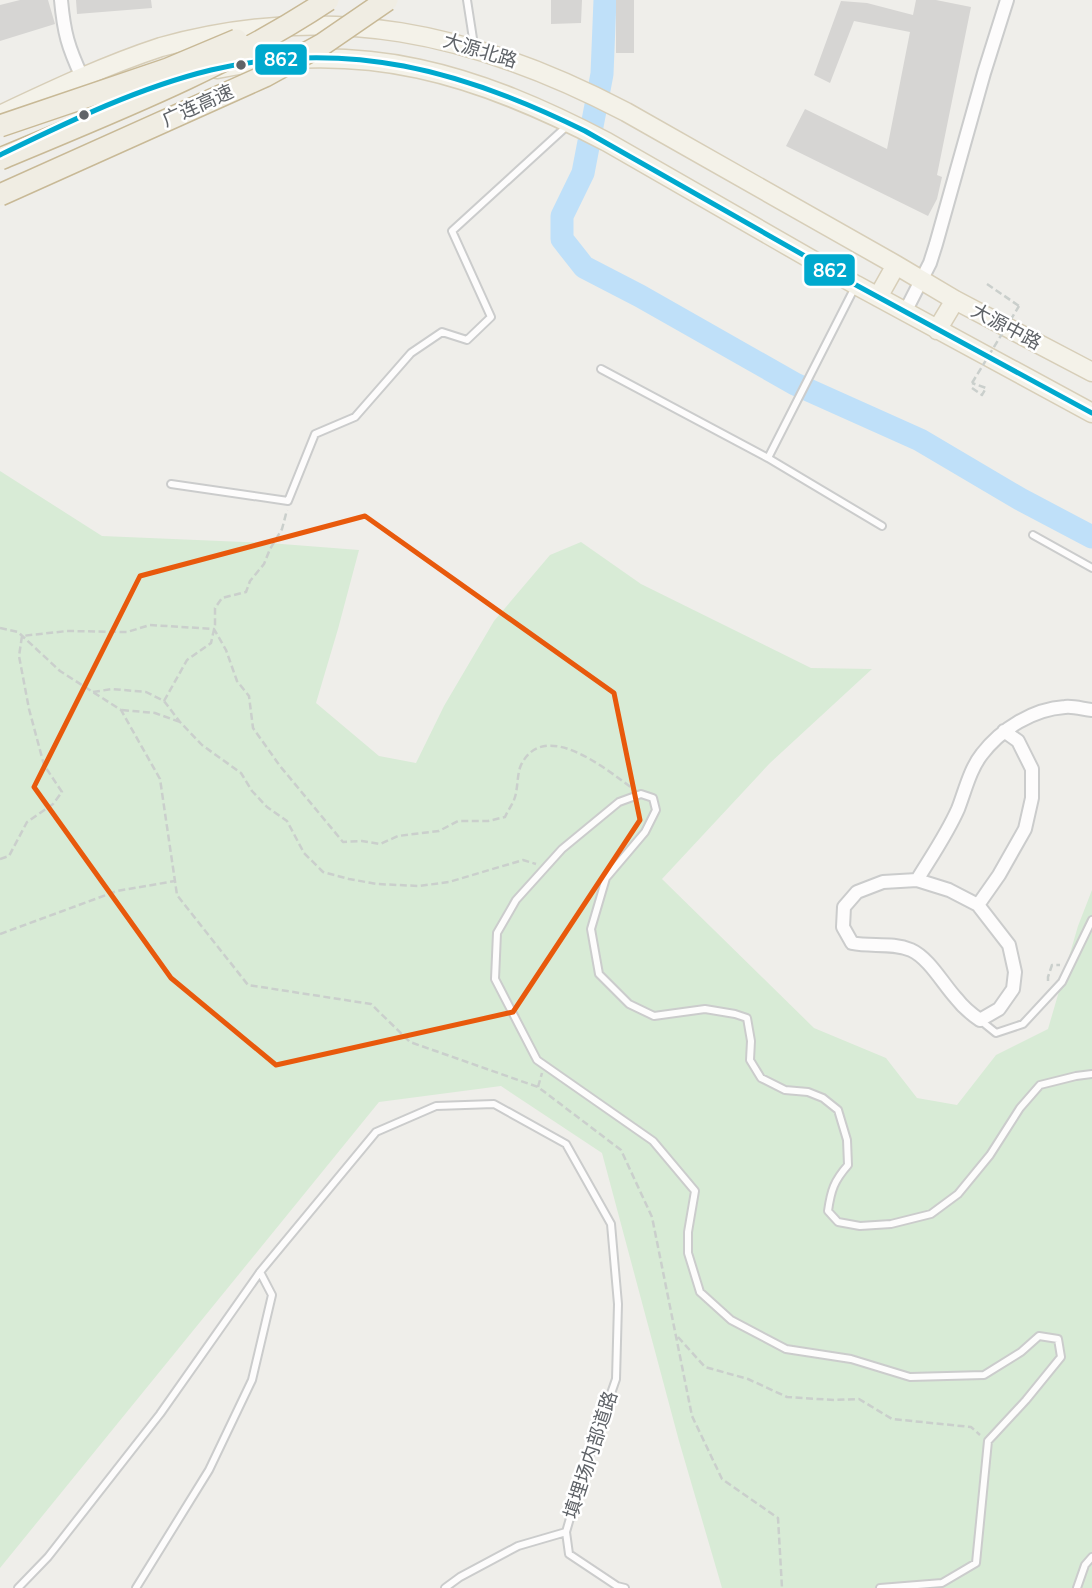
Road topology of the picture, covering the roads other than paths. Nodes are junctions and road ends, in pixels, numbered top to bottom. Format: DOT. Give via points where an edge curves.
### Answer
graph roads {
  1 [pos="61,0"];
  2 [pos="313,0"];
  3 [pos="328,0"];
  4 [pos="363,0"];
  5 [pos="387,0"];
  6 [pos="467,0"];
  7 [pos="1007,0"];
  8 [pos="474,47"];
  9 [pos="82,77"];
  10 [pos="0,115"];
  11 [pos="575,125"];
  12 [pos="0,126"];
  13 [pos="0,157"];
  14 [pos="0,183"];
  15 [pos="0,195"];
  16 [pos="896,265"];
  17 [pos="922,281"];
  18 [pos="856,285"];
  19 [pos="878,297"];
  20 [pos="954,300"];
  21 [pos="905,312"];
  22 [pos="937,330"];
  23 [pos="601,369"];
  24 [pos="1092,372"];
  25 [pos="1092,413"];
  26 [pos="768,458"];
  27 [pos="171,484"];
  28 [pos="882,526"];
  29 [pos="1033,535"];
  30 [pos="1092,568"];
  31 [pos="1092,710"];
  32 [pos="1004,731"];
  33 [pos="917,880"];
  34 [pos="978,905"];
  35 [pos="1092,920"];
  36 [pos="980,1020"];
  37 [pos="1092,1074"];
  38 [pos="260,1272"];
  39 [pos="566,1532"];
  40 [pos="1092,1557"];
  41 [pos="18,1588"];
  42 [pos="136,1588"];
  43 [pos="445,1588"];
  44 [pos="625,1588"];
  45 [pos="880,1588"];
  46 [pos="1077,1588"];
  1 -- 9 [label="street" via="68,48"];
  2 -- 12 [label="highway, bridge" via="290,15 168,69"];
  3 -- 13 [label="highway, 广连高速, bridge" via="184,81"];
  4 -- 14 [label="highway" via="297,48"];
  5 -- 15 [label="highway, 广连高速, bridge" via="323,44 265,76"];
  6 -- 8 [label="lane"];
  7 -- 17 [label="street"];
  8 -- 9 [label="main road, 大源北路" via="380,26 273,25 173,44"];
  8 -- 16 [label="main road, 大源北路" via="626,112"];
  9 -- 10 [label="main road, 大源北路"];
  11 -- 13 [label="main road, 大源北路" via="504,93 422,68 309,57 181,78 96,110"];
  11 -- 18 [label="main road, 大源北路"];
  11 -- 27 [label="lane" via="452,231 491,317 467,340 442,332 411,353 355,417 315,435 288,501"];
  16 -- 17 [label="main road, 大源北路"];
  16 -- 19 [label="main road"];
  17 -- 20 [label="main road, 大源中路"];
  17 -- 21 [label="street"];
  18 -- 19 [label="main road, 大源北路"];
  18 -- 26 [label="lane"];
  19 -- 21 [label="main road, 大源北路"];
  20 -- 22 [label="main road"];
  20 -- 24 [label="main road, 大源中路"];
  21 -- 22 [label="main road, 大源中路"];
  22 -- 25 [label="main road, 大源中路"];
  23 -- 26 [label="lane"];
  26 -- 28 [label="lane"];
  29 -- 30 [label="lane"];
  31 -- 32 [label="street" via="1066,706 1034,713"];
  32 -- 33 [label="street" via="981,755 940,843"];
  32 -- 34 [label="street" via="1018,741 1032,769 1032,798 1025,829"];
  33 -- 34 [label="street"];
  33 -- 36 [label="street" via="883,882 857,892 844,907 843,927 852,943 912,951"];
  34 -- 36 [label="street" via="1009,945 1015,972 1013,989 999,1009"];
  35 -- 36 [label="lane" via="1062,982 1023,1024 996,1033"];
  37 -- 45 [label="lane" via="1040,1085 958,1195 931,1214 891,1224 838,1222 828,1211 836,1178 848,1165 847,1140 838,1111 823,1098 785,1090 761,1078 750,1060 747,1018 705,1009 654,1016 629,1004 599,974 591,929 606,878 645,832 656,810 653,798 641,794 620,802 562,849 516,900 497,933 495,979 537,1060 653,1141 695,1191 688,1253 700,1292 731,1320 786,1349 851,1359 910,1377 984,1375 1039,1335 1058,1339 1061,1357 988,1441 976,1563 942,1583"];
  38 -- 39 [label="lane, 填埋场内部道路" via="376,1132 436,1106 494,1104 566,1144 611,1224 618,1304 616,1379"];
  38 -- 41 [label="lane, 填埋场内部道路" via="160,1414 48,1558"];
  38 -- 42 [label="lane" via="272,1295 252,1380 209,1470"];
  39 -- 43 [label="lane" via="518,1546"];
  39 -- 44 [label="lane, 填埋场内部道路" via="569,1554"];
  40 -- 46 [label="lane"];
}
